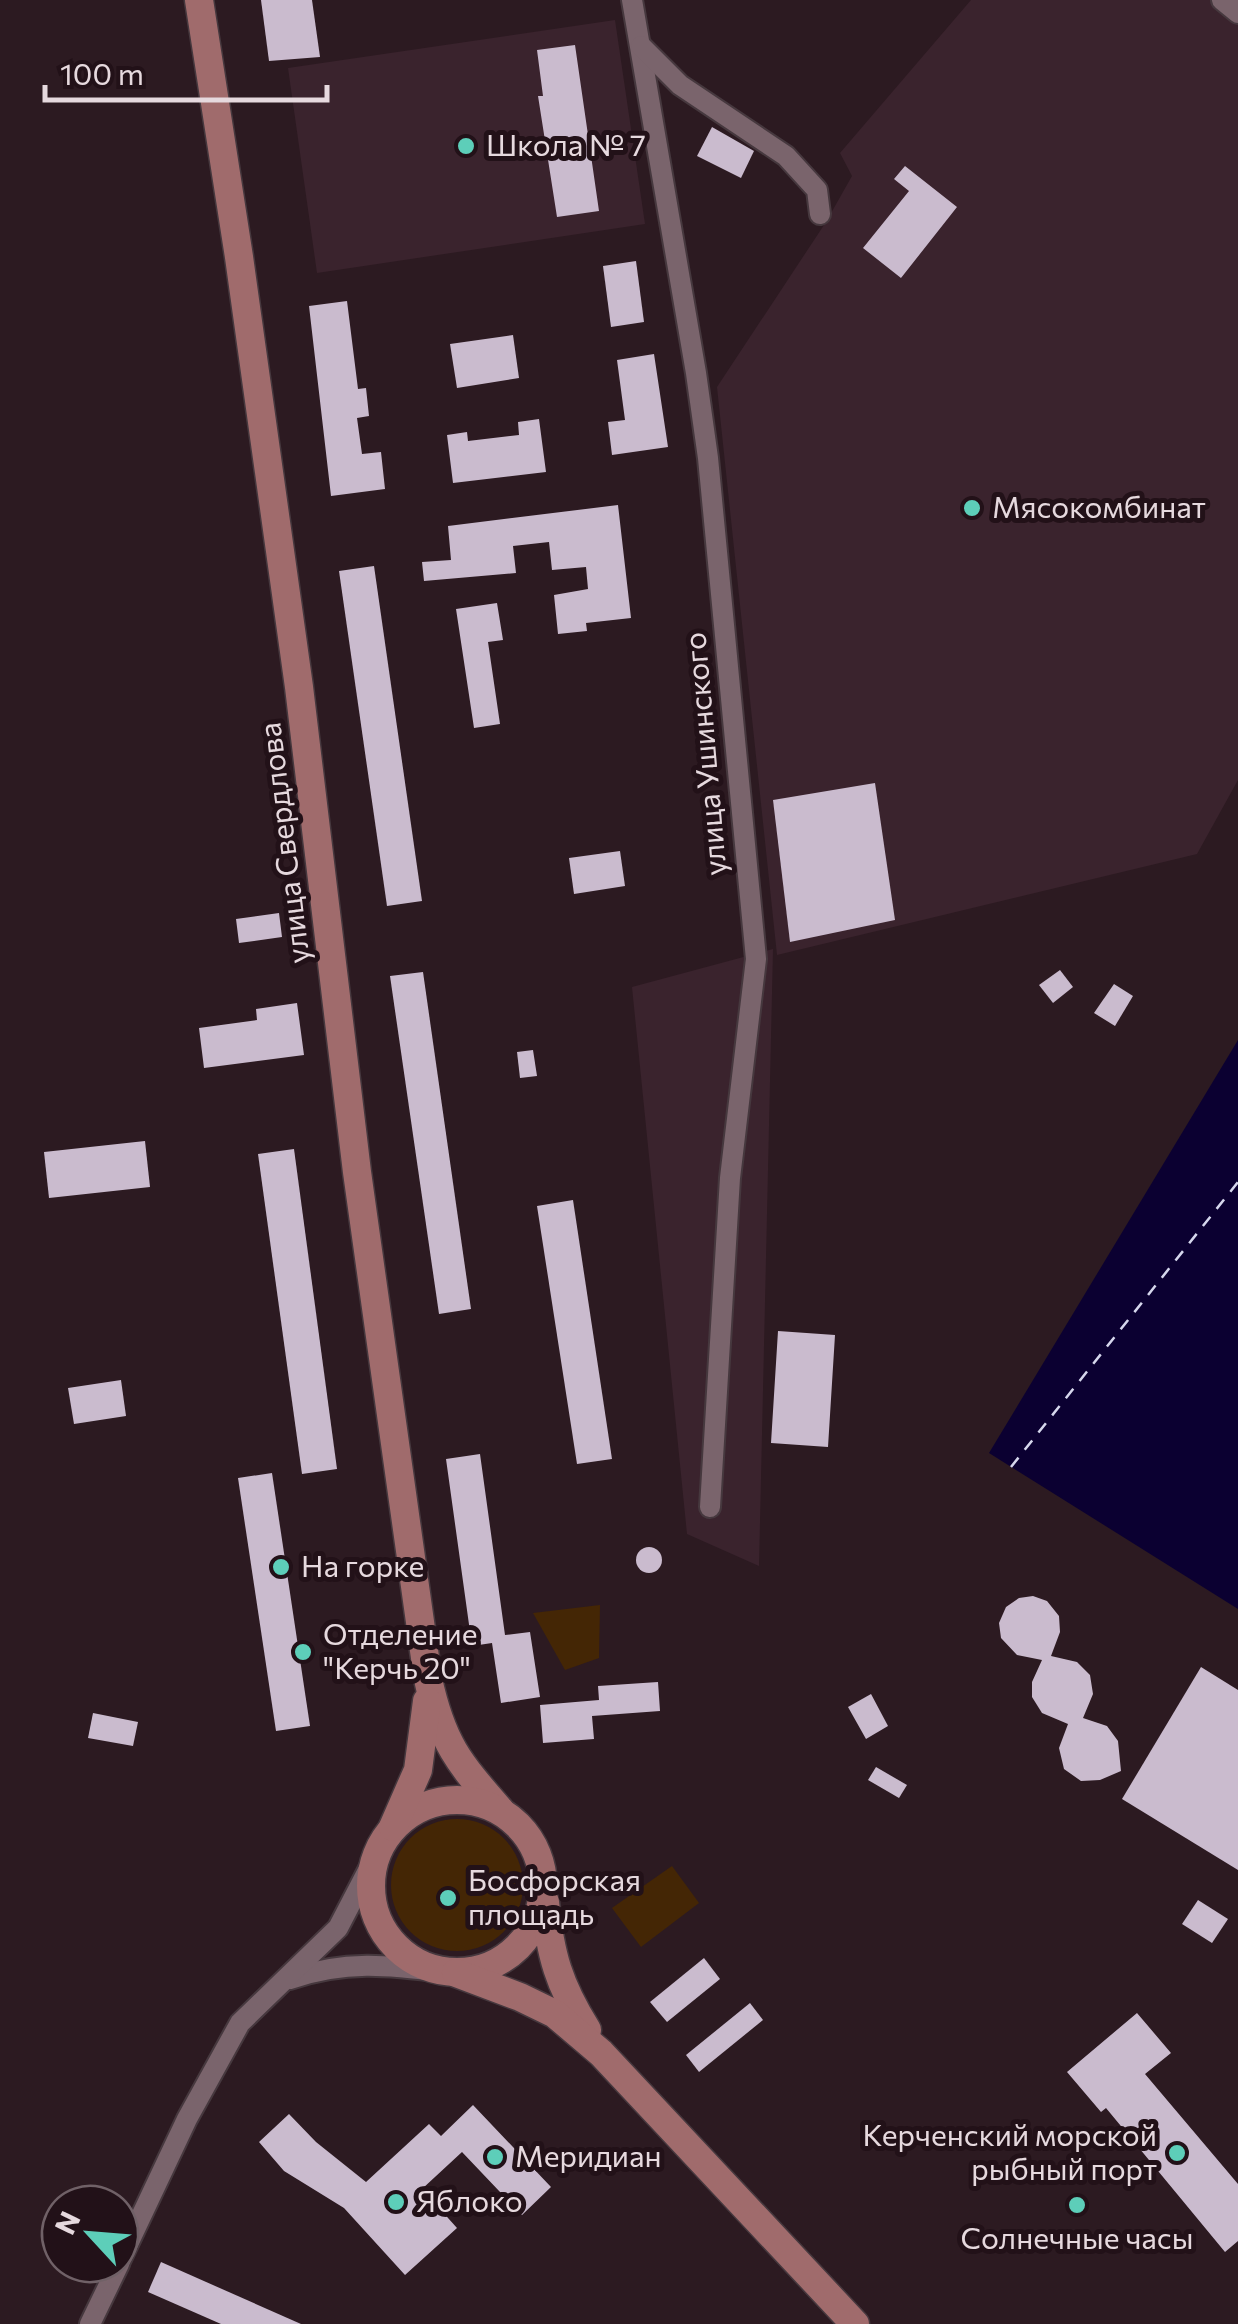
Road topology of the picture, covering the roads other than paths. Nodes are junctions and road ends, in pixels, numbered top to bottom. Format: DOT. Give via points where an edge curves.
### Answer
graph roads {
  1 [pos="199,0"];
  2 [pos="632,0"];
  3 [pos="1222,0"];
  4 [pos="1238,13"];
  5 [pos="641,46"];
  6 [pos="820,214"];
  7 [pos="710,1507"];
  8 [pos="428,1679"];
  9 [pos="500,1810"];
  10 [pos="393,1828"];
  11 [pos="378,1853"];
  12 [pos="544,1886"];
  13 [pos="450,1972"];
  14 [pos="283,1981"];
  15 [pos="602,2052"];
  16 [pos="140,2218"];
  17 [pos="109,2284"];
  18 [pos="90,2324"];
  19 [pos="855,2324"];
  1 -- 8 [label="main road, улица Свердлова" via="299,687 359,1191"];
  2 -- 5 [label="street, улица Ушинского"];
  3 -- 4 [label="street"];
  5 -- 6 [label="street" via="680,85 786,156 817,190"];
  5 -- 7 [label="street, улица Ушинского" via="708,458 756,959 730,1178"];
  8 -- 9 [label="main road" via="450,1749"];
  8 -- 10 [label="main road" via="418,1770"];
  9 -- 10 [label="main road" via="472,1800 443,1800"];
  9 -- 12 [label="main road" via="538,1853"];
  10 -- 11 [label="main road"];
  11 -- 13 [label="main road" via="371,1880 385,1933 404,1954"];
  11 -- 14 [label="street" via="338,1928"];
  12 -- 13 [label="main road" via="528,1936 508,1956 483,1969"];
  12 -- 15 [label="main road" via="550,1946 564,1994"];
  13 -- 14 [label="street" via="345,1964"];
  13 -- 15 [label="main road" via="555,2014"];
  14 -- 16 [label="street" via="240,2023"];
  15 -- 19 [label="main road"];
  17 -- 18 [label="street"];
}
